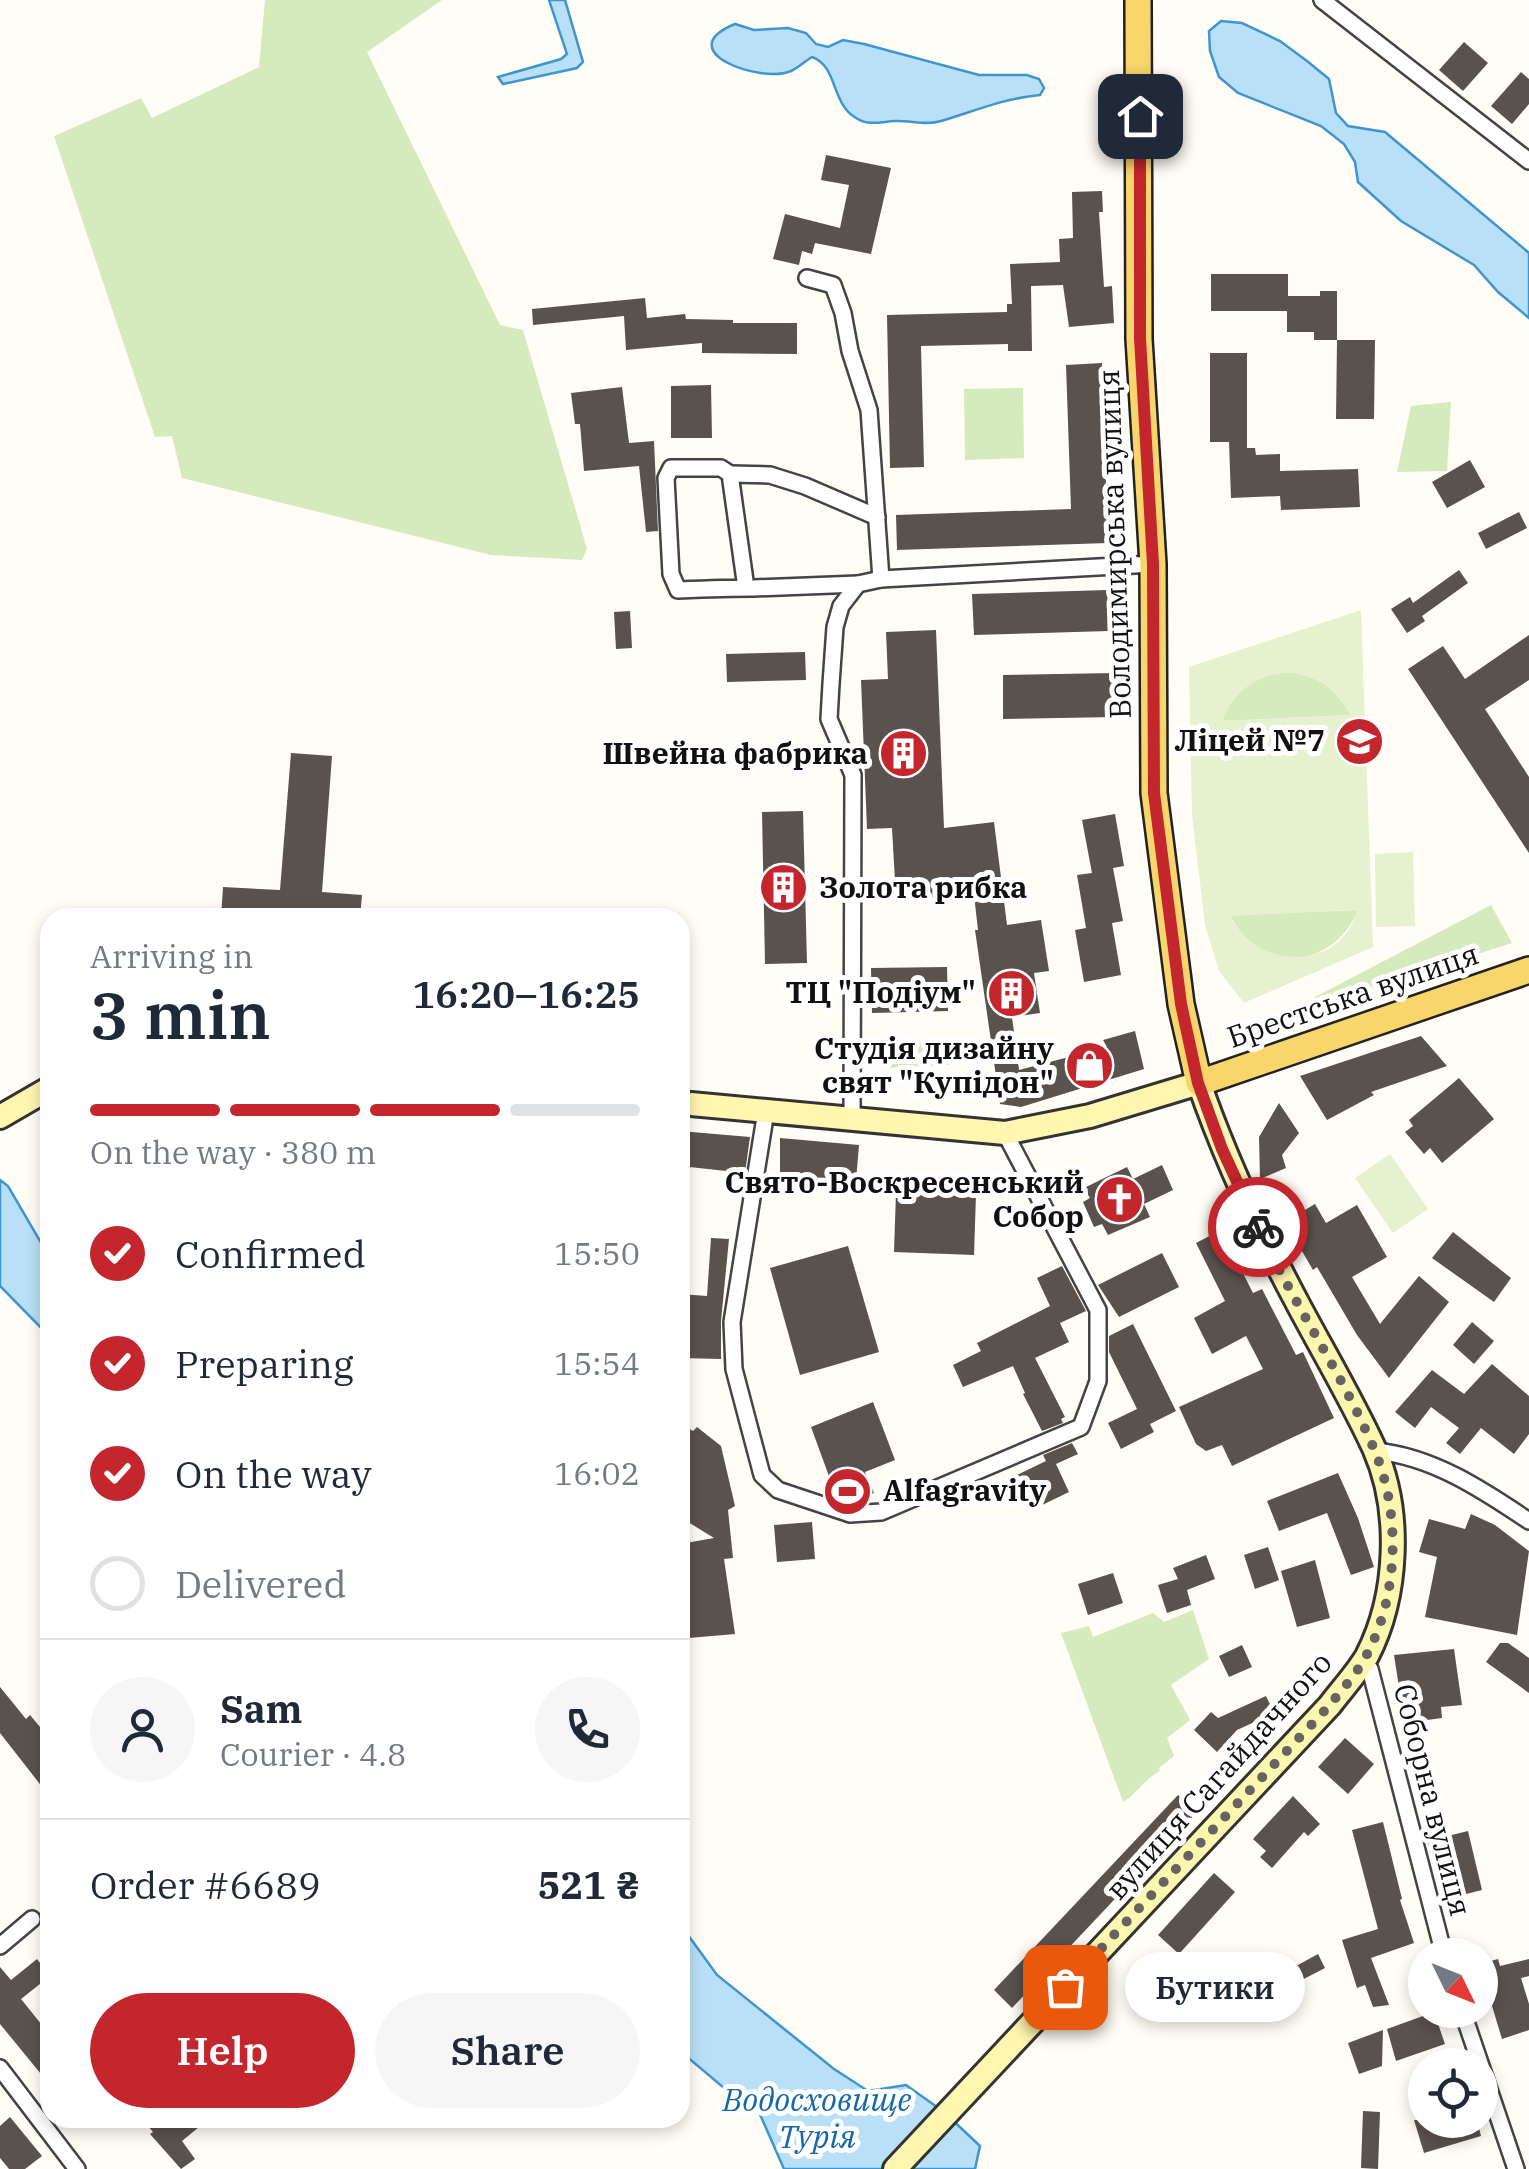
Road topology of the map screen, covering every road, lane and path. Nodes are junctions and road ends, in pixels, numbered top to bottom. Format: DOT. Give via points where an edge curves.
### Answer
graph roads {
  1 [pos="1138,0"];
  2 [pos="1322,0"];
  3 [pos="1529,161"];
  4 [pos="807,278"];
  5 [pos="730,474"];
  6 [pos="878,516"];
  7 [pos="1153,564"];
  8 [pos="881,579"];
  9 [pos="858,584"];
  10 [pos="746,588"];
  11 [pos="1529,970"];
  12 [pos="1198,1083"];
  13 [pos="40,1094"];
  14 [pos="690,1104"];
  15 [pos="766,1111"];
  16 [pos="0,1117"];
  17 [pos="852,1120"];
  18 [pos="1006,1134"];
  19 [pos="1375,1451"];
  20 [pos="1529,1521"];
  21 [pos="1362,1663"];
  22 [pos="32,1919"];
  23 [pos="1440,1938"];
  24 [pos="0,1946"];
  25 [pos="1468,2028"];
  26 [pos="0,2068"];
  27 [pos="40,2120"];
  28 [pos="46,2128"];
  29 [pos="78,2169"];
  30 [pos="895,2169"];
  31 [pos="1516,2169"];
  1 -- 7 [label="main road, Володимирська вулиця" via="1140,338"];
  2 -- 3 [label="street"];
  4 -- 6 [label="street" via="832,285 844,313 869,410"];
  5 -- 6 [label="street" via="770,475"];
  5 -- 10 [label="street"];
  5 -- 10 [label="street" via="721,468 671,468 670,574 678,590"];
  6 -- 8 [label="street"];
  7 -- 8 [label="street"];
  7 -- 12 [label="main road, Володимирська вулиця" via="1154,793"];
  8 -- 9 [label="street"];
  9 -- 10 [label="street"];
  9 -- 17 [label="street" via="840,606 835,627 829,719 853,775"];
  11 -- 12 [label="main road, Брестська вулиця"];
  12 -- 18 [label="main road"];
  12 -- 19 [label="main road, вулиця Сагайдачного" via="1262,1238"];
  13 -- 16 [label="main road"];
  14 -- 15 [label="main road"];
  15 -- 17 [label="main road"];
  15 -- 18 [label="street" via="732,1322 734,1369 762,1475 778,1490 850,1514 880,1512 1081,1427 1098,1381 1098,1310"];
  17 -- 18 [label="main road"];
  19 -- 20 [label="street" via="1394,1452 1478,1486"];
  19 -- 21 [label="main road, вулиця Сагайдачного" via="1392,1520 1392,1562 1384,1610"];
  21 -- 23 [label="street, Соборна вулиця" via="1370,1669"];
  21 -- 30 [label="main road, вулиця Сагайдачного"];
  22 -- 24 [label="street"];
  25 -- 31 [label="street"];
  26 -- 27 [label="street"];
  28 -- 29 [label="street"];
}
